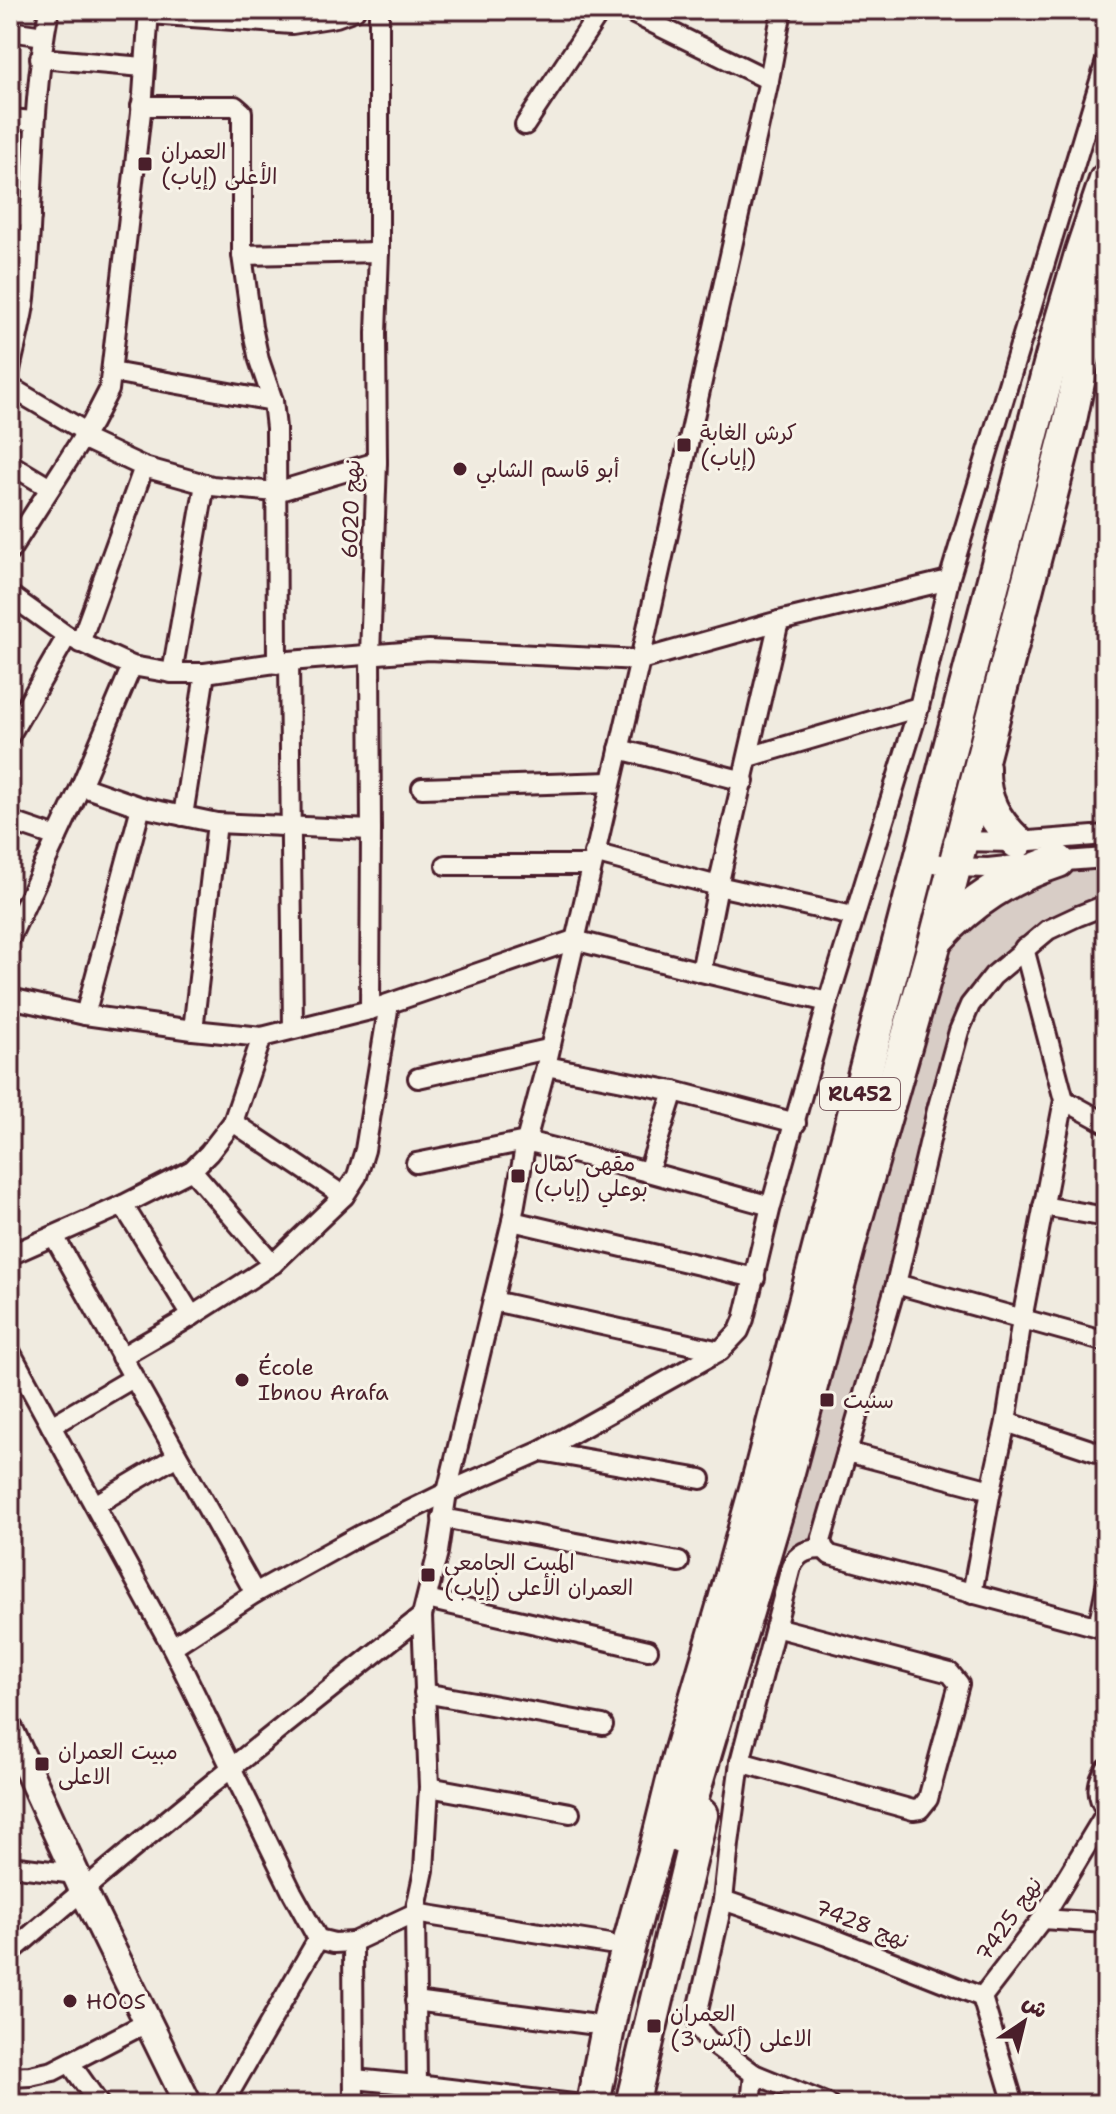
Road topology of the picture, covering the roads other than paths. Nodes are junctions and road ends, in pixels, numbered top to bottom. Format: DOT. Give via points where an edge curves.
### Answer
graph roads {
  1 [pos="49,10"];
  2 [pos="355,10"];
  3 [pos="379,10"];
  4 [pos="601,10"];
  5 [pos="626,10"];
  6 [pos="782,10"];
  7 [pos="149,12"];
  8 [pos="10,31"];
  9 [pos="44,36"];
  10 [pos="40,58"];
  11 [pos="1106,61"];
  12 [pos="143,67"];
  13 [pos="769,80"];
  14 [pos="141,106"];
  15 [pos="10,119"];
  16 [pos="34,121"];
  17 [pos="525,125"];
  18 [pos="1106,180"];
  19 [pos="10,214"];
  20 [pos="31,217"];
  21 [pos="379,252"];
  22 [pos="242,255"];
  23 [pos="1106,268"];
  24 [pos="17,301"];
  25 [pos="10,370"];
  26 [pos="112,372"];
  27 [pos="10,387"];
  28 [pos="273,401"];
  29 [pos="84,435"];
  30 [pos="377,462"];
  31 [pos="10,464"];
  32 [pos="144,467"];
  33 [pos="205,484"];
  34 [pos="50,488"];
  35 [pos="276,492"];
  36 [pos="10,551"];
  37 [pos="949,580"];
  38 [pos="10,595"];
  39 [pos="779,621"];
  40 [pos="74,639"];
  41 [pos="370,654"];
  42 [pos="640,660"];
  43 [pos="283,663"];
  44 [pos="132,666"];
  45 [pos="172,673"];
  46 [pos="205,673"];
  47 [pos="919,707"];
  48 [pos="10,735"];
  49 [pos="619,749"];
  50 [pos="984,756"];
  51 [pos="749,757"];
  52 [pos="744,781"];
  53 [pos="611,782"];
  54 [pos="81,786"];
  55 [pos="422,788"];
  56 [pos="141,807"];
  57 [pos="183,816"];
  58 [pos="10,821"];
  59 [pos="217,823"];
  60 [pos="292,825"];
  61 [pos="371,830"];
  62 [pos="1106,835"];
  63 [pos="57,837"];
  64 [pos="1017,842"];
  65 [pos="925,848"];
  66 [pos="957,854"];
  67 [pos="1106,858"];
  68 [pos="592,859"];
  69 [pos="1058,861"];
  70 [pos="446,865"];
  71 [pos="718,886"];
  72 [pos="1106,905"];
  73 [pos="853,916"];
  74 [pos="10,938"];
  75 [pos="574,940"];
  76 [pos="935,942"];
  77 [pos="1024,948"];
  78 [pos="701,972"];
  79 [pos="10,998"];
  80 [pos="828,1002"];
  81 [pos="389,1004"];
  82 [pos="370,1010"];
  83 [pos="85,1015"];
  84 [pos="293,1028"];
  85 [pos="193,1030"];
  86 [pos="262,1037"];
  87 [pos="547,1057"];
  88 [pos="418,1078"];
  89 [pos="674,1091"];
  90 [pos="1064,1100"];
  91 [pos="233,1122"];
  92 [pos="796,1123"];
  93 [pos="1106,1123"];
  94 [pos="526,1141"];
  95 [pos="416,1163"];
  96 [pos="192,1170"];
  97 [pos="648,1172"];
  98 [pos="344,1196"];
  99 [pos="123,1205"];
  100 [pos="771,1206"];
  101 [pos="1043,1206"];
  102 [pos="1106,1217"];
  103 [pos="512,1221"];
  104 [pos="54,1236"];
  105 [pos="10,1255"];
  106 [pos="273,1264"];
  107 [pos="755,1278"];
  108 [pos="896,1284"];
  109 [pos="493,1301"];
  110 [pos="192,1316"];
  111 [pos="1022,1319"];
  112 [pos="1106,1342"];
  113 [pos="10,1351"];
  114 [pos="720,1351"];
  115 [pos="121,1357"];
  116 [pos="133,1378"];
  117 [pos="1006,1422"];
  118 [pos="51,1426"];
  119 [pos="541,1451"];
  120 [pos="847,1452"];
  121 [pos="1106,1455"];
  122 [pos="177,1456"];
  123 [pos="701,1479"];
  124 [pos="991,1490"];
  125 [pos="447,1492"];
  126 [pos="95,1505"];
  127 [pos="442,1518"];
  128 [pos="824,1549"];
  129 [pos="679,1562"];
  130 [pos="1106,1587"];
  131 [pos="255,1593"];
  132 [pos="972,1594"];
  133 [pos="425,1608"];
  134 [pos="775,1627"];
  135 [pos="1102,1628"];
  136 [pos="172,1647"];
  137 [pos="648,1650"];
  138 [pos="424,1693"];
  139 [pos="603,1725"];
  140 [pos="10,1731"];
  141 [pos="691,1759"];
  142 [pos="740,1762"];
  143 [pos="232,1767"];
  144 [pos="1106,1769"];
  145 [pos="429,1787"];
  146 [pos="1106,1812"];
  147 [pos="570,1813"];
  148 [pos="10,1866"];
  149 [pos="79,1882"];
  150 [pos="723,1900"];
  151 [pos="415,1913"];
  152 [pos="1042,1919"];
  153 [pos="1106,1923"];
  154 [pos="318,1939"];
  155 [pos="353,1942"];
  156 [pos="609,1944"];
  157 [pos="14,1946"];
  158 [pos="982,1997"];
  159 [pos="415,2001"];
  160 [pos="611,2016"];
  161 [pos="148,2022"];
  162 [pos="70,2063"];
  163 [pos="754,2074"];
  164 [pos="10,2077"];
  165 [pos="354,2079"];
  166 [pos="417,2085"];
  167 [pos="99,2104"];
  168 [pos="188,2104"];
  169 [pos="223,2104"];
  170 [pos="354,2104"];
  171 [pos="572,2104"];
  172 [pos="593,2104"];
  173 [pos="612,2104"];
  174 [pos="632,2104"];
  175 [pos="751,2104"];
  176 [pos="828,2104"];
  177 [pos="1014,2104"];
  1 -- 9 [label="street"];
  2 -- 7 [label="street" via="292,24"];
  3 -- 21 [label="street, نهج 6020"];
  4 -- 17 [label="street"];
  5 -- 13 [label="street"];
  6 -- 13 [label="street"];
  7 -- 12 [label="street"];
  8 -- 9 [label="street"];
  9 -- 10 [label="street"];
  10 -- 12 [label="street"];
  10 -- 16 [label="street"];
  11 -- 37 [label="street"];
  12 -- 14 [label="street"];
  13 -- 42 [label="street"];
  14 -- 22 [label="street" via="240,108"];
  14 -- 26 [label="street"];
  15 -- 16 [label="street"];
  16 -- 20 [label="street"];
  18 -- 65 [label="highway, RL452" via="1062,319"];
  19 -- 20 [label="street"];
  20 -- 24 [label="street"];
  21 -- 22 [label="street"];
  21 -- 30 [label="street, نهج 6020"];
  22 -- 28 [label="street" via="259,360"];
  23 -- 50 [label="highway, RL452"];
  24 -- 25 [label="street"];
  26 -- 28 [label="street"];
  26 -- 29 [label="street" via="109,390"];
  27 -- 29 [label="street"];
  28 -- 35 [label="street"];
  29 -- 32 [label="street"];
  29 -- 34 [label="street"];
  30 -- 35 [label="street"];
  30 -- 41 [label="street, نهج 6020"];
  31 -- 34 [label="street"];
  32 -- 33 [label="street"];
  32 -- 40 [label="street"];
  33 -- 35 [label="street"];
  33 -- 45 [label="street"];
  34 -- 36 [label="street"];
  35 -- 43 [label="street"];
  37 -- 39 [label="street"];
  37 -- 47 [label="street"];
  38 -- 40 [label="street"];
  39 -- 42 [label="street"];
  39 -- 51 [label="street"];
  40 -- 44 [label="street"];
  40 -- 48 [label="street"];
  41 -- 42 [label="street" via="429,650"];
  41 -- 43 [label="street"];
  41 -- 61 [label="street, نهج 6020"];
  42 -- 49 [label="street"];
  43 -- 46 [label="street"];
  43 -- 60 [label="street"];
  44 -- 45 [label="street"];
  44 -- 54 [label="street"];
  45 -- 46 [label="street"];
  46 -- 57 [label="street"];
  47 -- 51 [label="street"];
  47 -- 73 [label="street"];
  49 -- 52 [label="street"];
  49 -- 53 [label="street"];
  50 -- 64 [label="highway" via="988,804"];
  50 -- 66 [label="highway, RL452"];
  51 -- 52 [label="street"];
  52 -- 71 [label="street"];
  53 -- 55 [label="street"];
  53 -- 68 [label="street"];
  54 -- 56 [label="street"];
  54 -- 63 [label="street"];
  56 -- 57 [label="street"];
  56 -- 83 [label="street"];
  57 -- 59 [label="street"];
  58 -- 63 [label="street"];
  59 -- 60 [label="street"];
  59 -- 85 [label="street"];
  60 -- 61 [label="street"];
  60 -- 84 [label="street"];
  61 -- 82 [label="street, نهج 6020"];
  62 -- 64 [label="street"];
  63 -- 74 [label="street"];
  64 -- 66 [label="street"];
  65 -- 66 [label="street"];
  65 -- 66 [label="street"];
  65 -- 141 [label="highway, RL452" via="755,1492"];
  66 -- 69 [label="street" via="988,868"];
  66 -- 76 [label="highway, RL452"];
  67 -- 69 [label="street"];
  68 -- 70 [label="street"];
  68 -- 71 [label="street"];
  68 -- 75 [label="street"];
  69 -- 76 [label="highway" via="990,892"];
  71 -- 73 [label="street"];
  71 -- 78 [label="street"];
  72 -- 77 [label="street" via="1048,930"];
  73 -- 80 [label="street"];
  75 -- 78 [label="street"];
  75 -- 81 [label="street"];
  75 -- 87 [label="street"];
  76 -- 141 [label="highway, RL452" via="782,1494"];
  77 -- 90 [label="street"];
  77 -- 108 [label="street" via="970,1005 959,1031"];
  78 -- 80 [label="street"];
  79 -- 83 [label="street"];
  80 -- 92 [label="street"];
  81 -- 82 [label="street"];
  81 -- 98 [label="street" via="365,1150"];
  82 -- 84 [label="street"];
  83 -- 85 [label="street"];
  84 -- 86 [label="street"];
  85 -- 86 [label="street"];
  86 -- 91 [label="street"];
  87 -- 88 [label="street"];
  87 -- 89 [label="street"];
  87 -- 94 [label="street"];
  89 -- 92 [label="street"];
  89 -- 97 [label="street"];
  90 -- 93 [label="street"];
  90 -- 101 [label="street"];
  91 -- 96 [label="street"];
  91 -- 98 [label="street"];
  92 -- 100 [label="street"];
  94 -- 95 [label="street"];
  94 -- 97 [label="street"];
  94 -- 103 [label="street"];
  96 -- 99 [label="street"];
  96 -- 106 [label="street"];
  97 -- 100 [label="street"];
  98 -- 106 [label="street"];
  99 -- 104 [label="street"];
  99 -- 110 [label="street"];
  100 -- 107 [label="street"];
  101 -- 102 [label="street"];
  101 -- 111 [label="street"];
  103 -- 107 [label="street"];
  103 -- 109 [label="street"];
  104 -- 105 [label="street"];
  104 -- 115 [label="street"];
  106 -- 110 [label="street"];
  107 -- 114 [label="street" via="739,1331"];
  108 -- 111 [label="street"];
  108 -- 120 [label="street"];
  109 -- 114 [label="street"];
  109 -- 125 [label="street"];
  110 -- 115 [label="street"];
  111 -- 112 [label="street"];
  111 -- 117 [label="street"];
  113 -- 118 [label="street"];
  114 -- 119 [label="street"];
  115 -- 116 [label="street"];
  116 -- 118 [label="street"];
  116 -- 122 [label="street"];
  117 -- 121 [label="street"];
  117 -- 124 [label="street"];
  118 -- 126 [label="street"];
  119 -- 123 [label="street"];
  119 -- 125 [label="street"];
  120 -- 124 [label="street"];
  120 -- 128 [label="street" via="821,1541"];
  122 -- 126 [label="street"];
  122 -- 131 [label="street"];
  124 -- 132 [label="street"];
  125 -- 127 [label="street"];
  125 -- 131 [label="street"];
  126 -- 136 [label="street"];
  127 -- 129 [label="street"];
  127 -- 133 [label="street"];
  128 -- 132 [label="street"];
  128 -- 134 [label="street" via="796,1557"];
  130 -- 135 [label="street"];
  131 -- 136 [label="street"];
  132 -- 135 [label="street"];
  133 -- 137 [label="street"];
  133 -- 138 [label="street"];
  133 -- 143 [label="street"];
  134 -- 142 [label="street"];
  134 -- 142 [label="street" via="950,1673 959,1684 928,1799 920,1809"];
  136 -- 143 [label="street"];
  138 -- 139 [label="street"];
  138 -- 145 [label="street"];
  140 -- 149 [label="street"];
  141 -- 156 [label="highway" via="658,1795"];
  141 -- 160 [label="highway, RL452" via="671,1867"];
  141 -- 174 [label="highway" via="701,1816"];
  142 -- 150 [label="street"];
  143 -- 149 [label="street"];
  143 -- 154 [label="street"];
  144 -- 146 [label="street" via="1097,1792"];
  145 -- 147 [label="street"];
  145 -- 151 [label="street" via="424,1870"];
  146 -- 152 [label="street, نهج 7425"];
  148 -- 149 [label="street"];
  149 -- 157 [label="street"];
  149 -- 161 [label="street"];
  150 -- 158 [label="street, نهج 7428"];
  150 -- 163 [label="street" via="697,2015 708,2040"];
  151 -- 155 [label="street"];
  151 -- 156 [label="street"];
  151 -- 159 [label="street"];
  152 -- 153 [label="street"];
  152 -- 158 [label="street, نهج 7425"];
  154 -- 155 [label="street"];
  154 -- 169 [label="street"];
  155 -- 165 [label="street"];
  156 -- 160 [label="highway"];
  158 -- 177 [label="street, نهج 7425"];
  159 -- 160 [label="street"];
  159 -- 166 [label="street"];
  160 -- 171 [label="highway"];
  160 -- 172 [label="highway, RL452"];
  160 -- 173 [label="highway, RL452"];
  161 -- 162 [label="street"];
  161 -- 168 [label="street"];
  162 -- 164 [label="street"];
  162 -- 167 [label="street"];
  163 -- 175 [label="street"];
  163 -- 176 [label="street"];
  165 -- 166 [label="street"];
  165 -- 170 [label="street"];
  166 -- 171 [label="street"];
}
